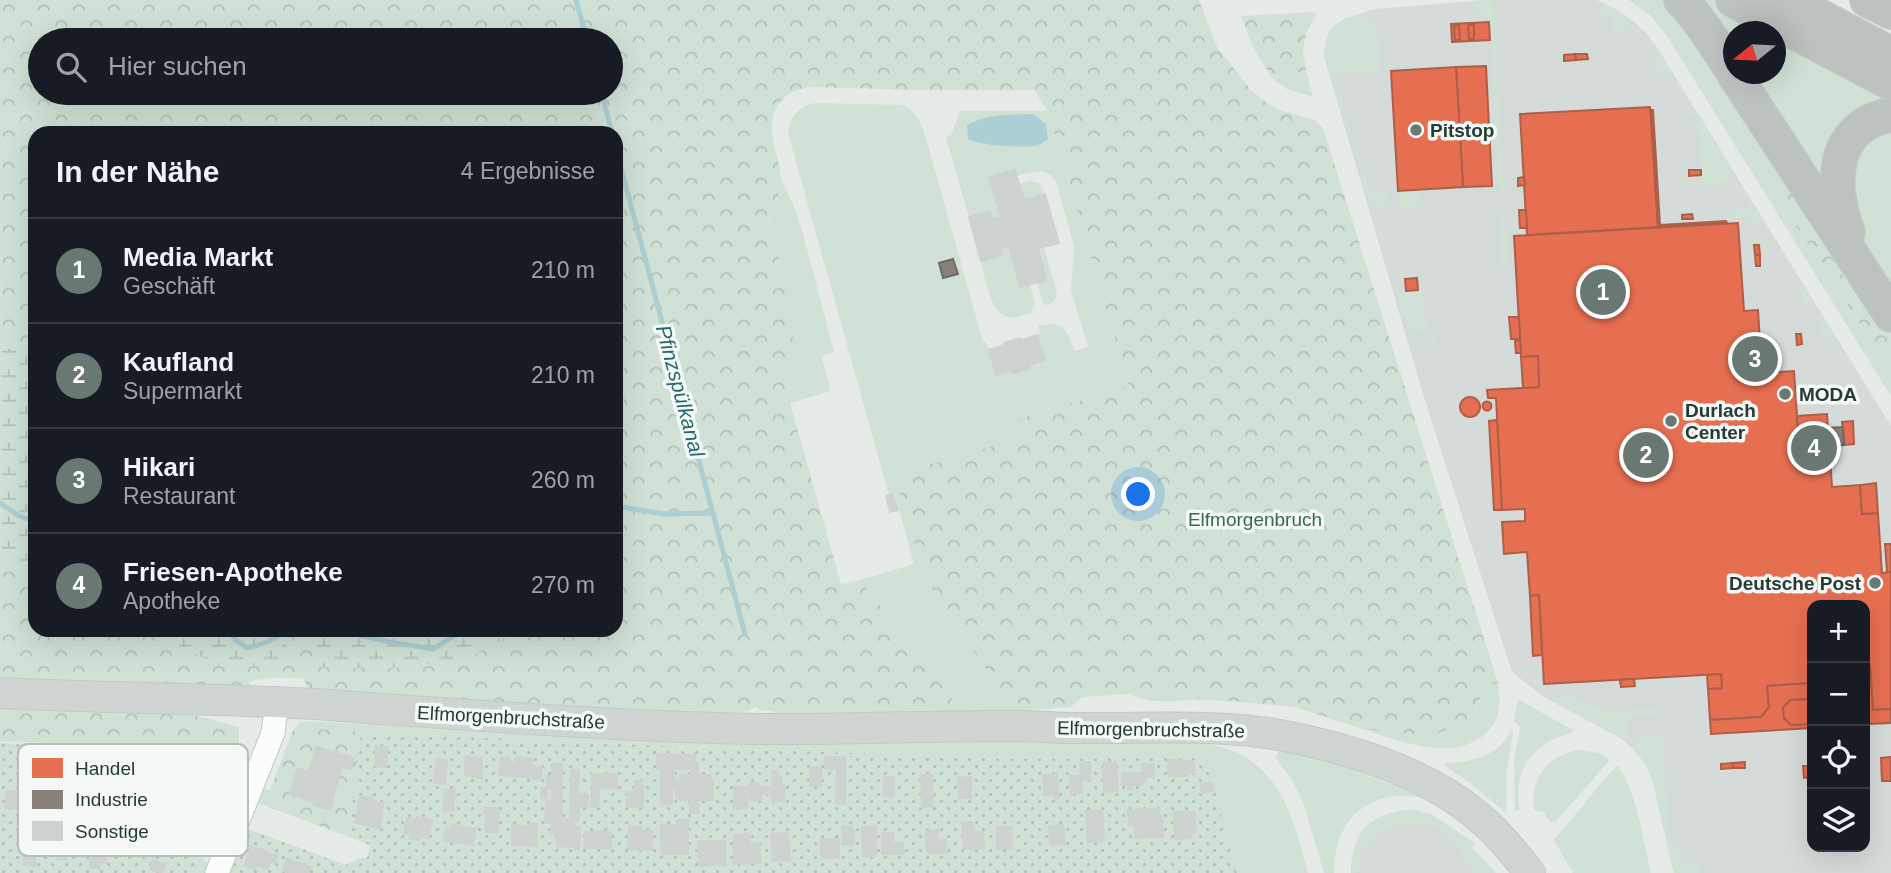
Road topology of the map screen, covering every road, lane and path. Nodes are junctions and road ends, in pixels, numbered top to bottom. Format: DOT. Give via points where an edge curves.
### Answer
graph roads {
  1 [pos="1681,0"];
  2 [pos="1733,0"];
  3 [pos="1789,0"];
  4 [pos="1867,0"];
  5 [pos="1891,12"];
  6 [pos="1891,54"];
  7 [pos="1723,57"];
  8 [pos="1891,83"];
  9 [pos="1741,84"];
  10 [pos="1891,115"];
  11 [pos="1891,300"];
  12 [pos="1891,316"];
  13 [pos="0,693"];
  14 [pos="276,702"];
  15 [pos="1023,725"];
  16 [pos="248,796"];
  17 [pos="224,856"];
  18 [pos="217,873"];
  19 [pos="1530,873"];
  20 [pos="1549,873"];
  1 -- 7 [label="highway"];
  2 -- 8 [label="highway"];
  3 -- 6 [label="highway"];
  4 -- 5 [label="highway"];
  9 -- 12 [label="highway"];
  10 -- 11 [label="highway" via="1871,121 1850,138 1837,178 1841,215"];
  13 -- 14 [label="main road, Elfmorgenbruchstraße"];
  14 -- 15 [label="main road, Elfmorgenbruchstraße" via="757,729"];
  14 -- 16 [label="street" via="273,733"];
  15 -- 19 [label="main road, Elfmorgenbruchstraße" via="1212,727 1303,739 1349,752 1420,779 1471,810"];
  15 -- 20 [label="main road, Elfmorgenbruchstraße" via="1078,715 1202,709 1270,715 1349,733 1466,786 1504,820"];
  17 -- 18 [label="street"];
}
